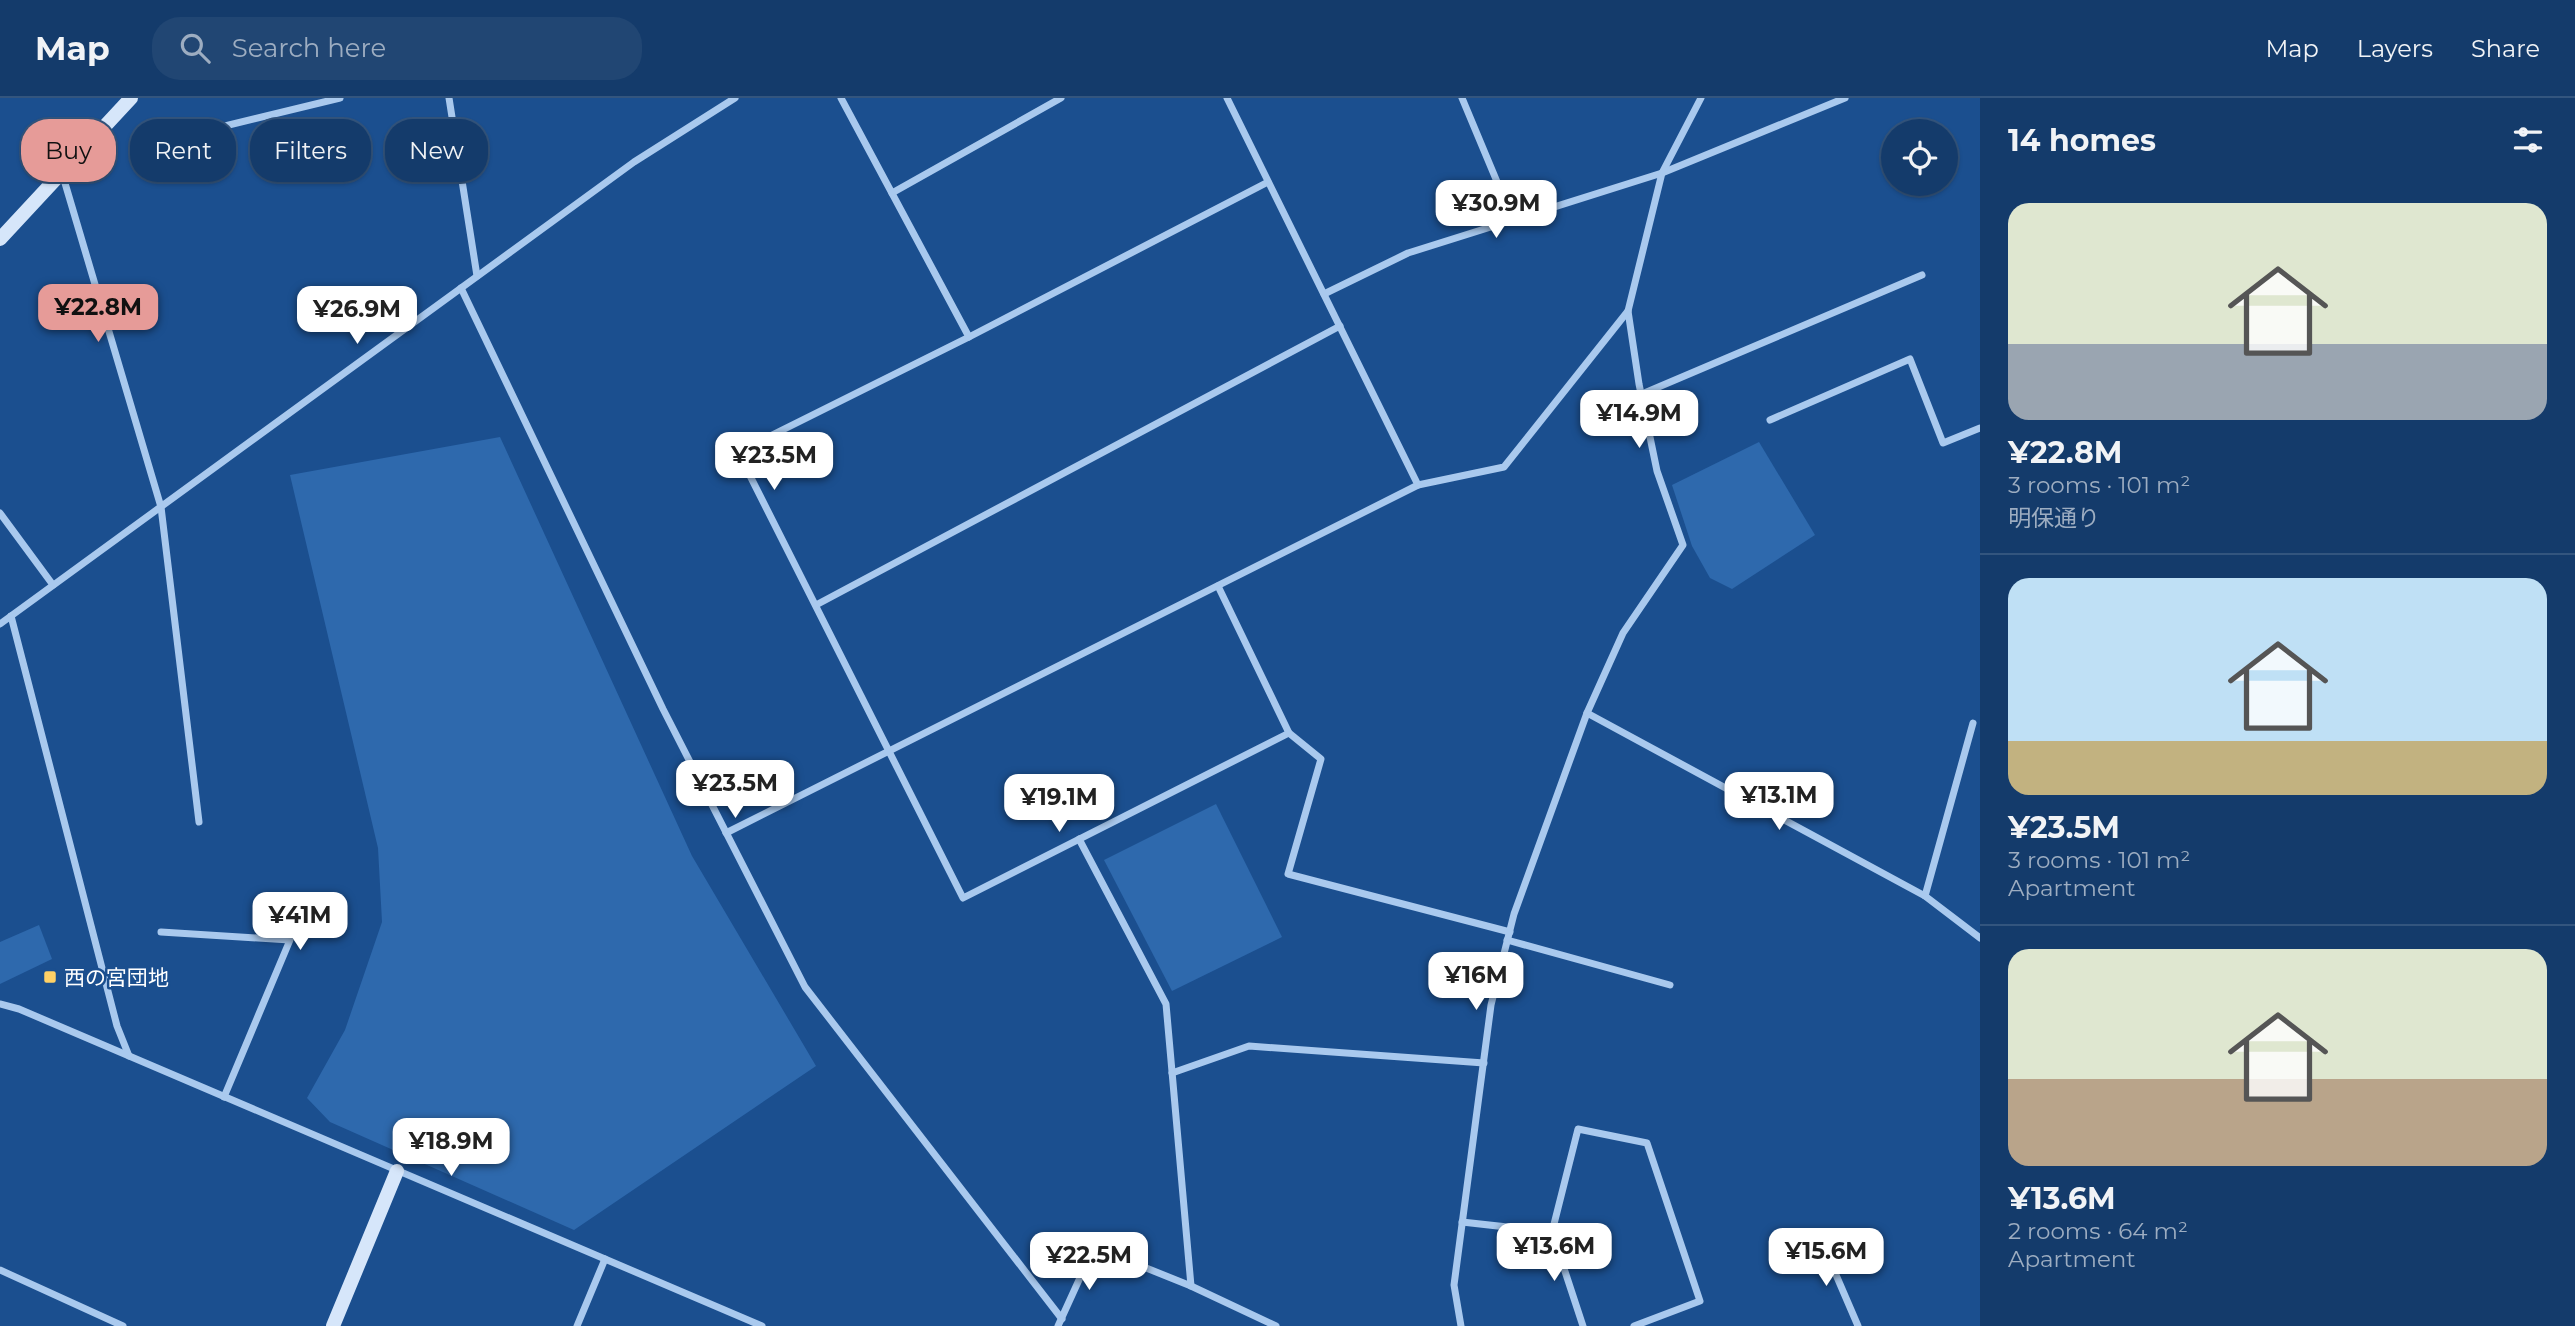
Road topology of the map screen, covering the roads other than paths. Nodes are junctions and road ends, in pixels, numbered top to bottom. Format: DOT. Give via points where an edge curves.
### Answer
graph roads {
  1 [pos="131,98"];
  2 [pos="340,98"];
  3 [pos="449,98"];
  4 [pos="735,98"];
  5 [pos="841,98"];
  6 [pos="1061,98"];
  7 [pos="1227,98"];
  8 [pos="1462,98"];
  9 [pos="1701,98"];
  10 [pos="1845,98"];
  11 [pos="111,119"];
  12 [pos="236,123"];
  13 [pos="1662,173"];
  14 [pos="53,182"];
  15 [pos="65,182"];
  16 [pos="1268,182"];
  17 [pos="892,193"];
  18 [pos="1513,220"];
  19 [pos="0,239"];
  20 [pos="1922,275"];
  21 [pos="477,276"];
  22 [pos="461,288"];
  23 [pos="1324,294"];
  24 [pos="1628,311"];
  25 [pos="1340,326"];
  26 [pos="969,337"];
  27 [pos="1642,394"];
  28 [pos="1769,420"];
  29 [pos="1980,428"];
  30 [pos="1418,485"];
  31 [pos="161,507"];
  32 [pos="0,513"];
  33 [pos="53,585"];
  34 [pos="1218,586"];
  35 [pos="816,605"];
  36 [pos="11,617"];
  37 [pos="0,624"];
  38 [pos="1587,713"];
  39 [pos="1973,723"];
  40 [pos="1289,733"];
  41 [pos="890,750"];
  42 [pos="199,822"];
  43 [pos="726,833"];
  44 [pos="1079,839"];
  45 [pos="1925,896"];
  46 [pos="161,932"];
  47 [pos="1508,936"];
  48 [pos="1980,938"];
  49 [pos="1670,985"];
  50 [pos="0,1004"];
  51 [pos="129,1056"];
  52 [pos="1483,1063"];
  53 [pos="1172,1073"];
  54 [pos="224,1097"];
  55 [pos="397,1171"];
  56 [pos="1462,1222"];
  57 [pos="1552,1232"];
  58 [pos="1821,1240"];
  59 [pos="605,1259"];
  60 [pos="0,1270"];
  61 [pos="1191,1286"];
  62 [pos="1060,1322"];
  63 [pos="122,1326"];
  64 [pos="333,1326"];
  65 [pos="577,1326"];
  66 [pos="762,1326"];
  67 [pos="1276,1326"];
  68 [pos="1461,1326"];
  69 [pos="1583,1326"];
  70 [pos="1634,1326"];
  71 [pos="1858,1326"];
  1 -- 11 [label="street"];
  2 -- 12 [label="street"];
  3 -- 21 [label="street"];
  4 -- 21 [label="street" via="634,162"];
  5 -- 17 [label="street"];
  6 -- 17 [label="street"];
  7 -- 16 [label="street"];
  8 -- 18 [label="street"];
  9 -- 13 [label="street"];
  10 -- 13 [label="street"];
  13 -- 18 [label="street"];
  13 -- 24 [label="street"];
  14 -- 19 [label="street"];
  15 -- 31 [label="street"];
  16 -- 23 [label="street"];
  16 -- 26 [label="street"];
  17 -- 26 [label="street"];
  18 -- 23 [label="street" via="1408,253"];
  20 -- 27 [label="street"];
  21 -- 22 [label="street"];
  22 -- 31 [label="street"];
  22 -- 43 [label="street"];
  23 -- 25 [label="street"];
  24 -- 27 [label="street"];
  24 -- 30 [label="street" via="1504,467"];
  25 -- 30 [label="street"];
  25 -- 35 [label="street"];
  26 -- 35 [label="street" via="738,452"];
  27 -- 38 [label="street" via="1657,471 1683,545 1623,633"];
  28 -- 29 [label="street" via="1910,359 1943,443"];
  30 -- 34 [label="street"];
  31 -- 33 [label="street"];
  31 -- 42 [label="street"];
  32 -- 33 [label="street"];
  33 -- 36 [label="street"];
  34 -- 40 [label="street"];
  34 -- 41 [label="street"];
  35 -- 41 [label="street"];
  36 -- 37 [label="street"];
  36 -- 51 [label="street" via="117,1026"];
  38 -- 45 [label="street"];
  38 -- 47 [label="street"];
  39 -- 45 [label="street"];
  40 -- 44 [label="street"];
  40 -- 47 [label="street" via="1321,759 1288,874"];
  41 -- 43 [label="street"];
  41 -- 44 [label="street" via="963,898"];
  43 -- 62 [label="street" via="805,987"];
  44 -- 53 [label="street" via="1166,1004"];
  45 -- 48 [label="street"];
  46 -- 54 [label="street" via="290,940"];
  47 -- 49 [label="street"];
  47 -- 52 [label="street"];
  50 -- 51 [label="street"];
  51 -- 54 [label="street"];
  52 -- 53 [label="street" via="1248,1046"];
  52 -- 56 [label="street"];
  53 -- 61 [label="street"];
  54 -- 55 [label="street"];
  55 -- 59 [label="street"];
  55 -- 64 [label="street"];
  56 -- 57 [label="street"];
  56 -- 68 [label="street" via="1454,1285"];
  57 -- 69 [label="street"];
  57 -- 70 [label="street" via="1578,1129 1647,1143 1700,1301"];
  58 -- 71 [label="street"];
  59 -- 65 [label="street"];
  59 -- 66 [label="street"];
  60 -- 63 [label="street"];
  61 -- 62 [label="street" via="1094,1247"];
  61 -- 67 [label="street"];
}
